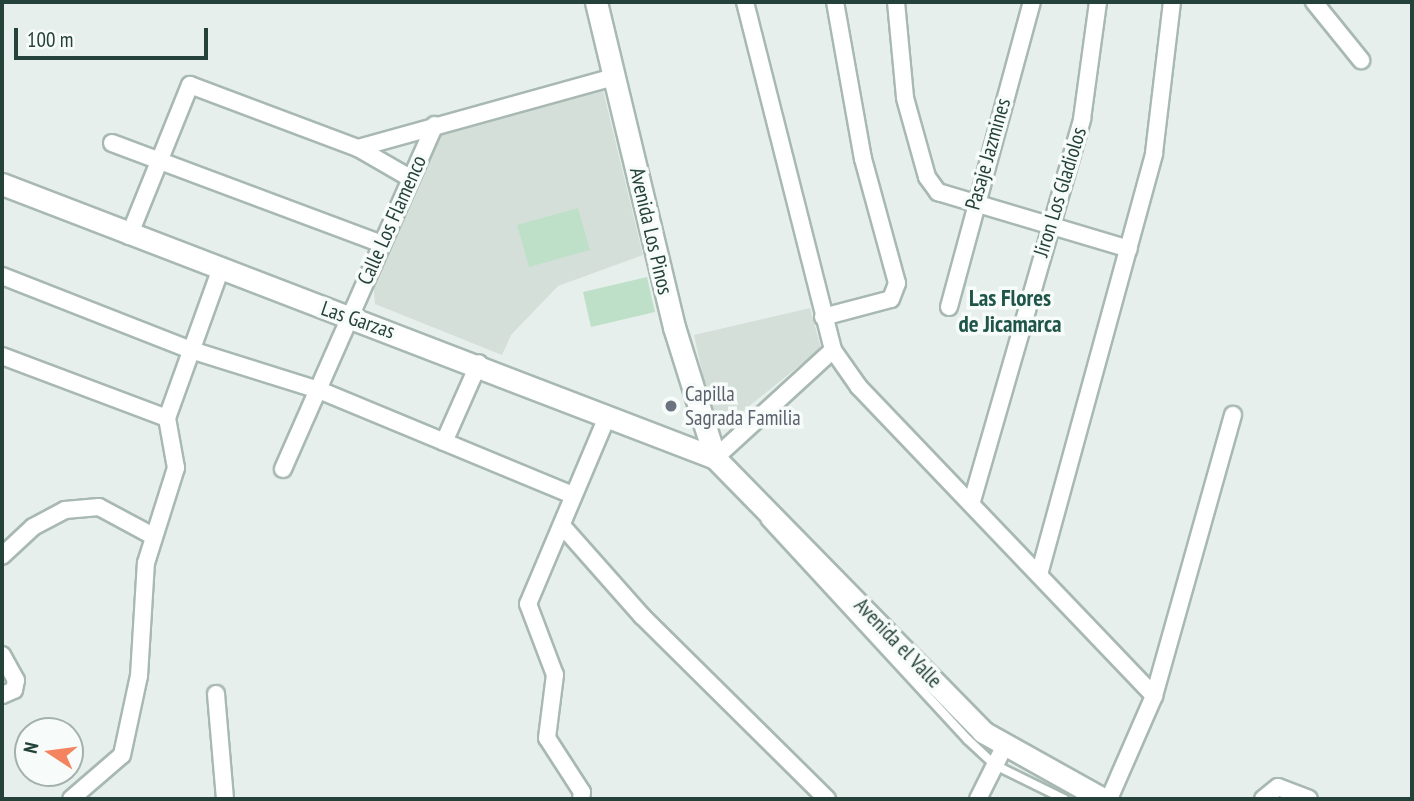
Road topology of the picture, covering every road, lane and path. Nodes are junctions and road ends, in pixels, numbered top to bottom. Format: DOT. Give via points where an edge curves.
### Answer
graph roads {
  1 [pos="596,2"];
  2 [pos="745,2"];
  3 [pos="835,2"];
  4 [pos="896,2"];
  5 [pos="1032,2"];
  6 [pos="1098,2"];
  7 [pos="1172,2"];
  8 [pos="1314,2"];
  9 [pos="1361,60"];
  10 [pos="614,76"];
  11 [pos="435,125"];
  12 [pos="112,143"];
  13 [pos="358,148"];
  14 [pos="160,160"];
  15 [pos="410,178"];
  16 [pos="2,184"];
  17 [pos="973,205"];
  18 [pos="1049,229"];
  19 [pos="129,236"];
  20 [pos="380,243"];
  21 [pos="1129,249"];
  22 [pos="220,271"];
  23 [pos="2,276"];
  24 [pos="949,307"];
  25 [pos="349,317"];
  26 [pos="823,317"];
  27 [pos="191,350"];
  28 [pos="833,350"];
  29 [pos="2,356"];
  30 [pos="479,363"];
  31 [pos="319,390"];
  32 [pos="608,415"];
  33 [pos="1233,415"];
  34 [pos="167,418"];
  35 [pos="444,442"];
  36 [pos="715,458"];
  37 [pos="283,469"];
  38 [pos="573,495"];
  39 [pos="972,500"];
  40 [pos="565,529"];
  41 [pos="152,536"];
  42 [pos="2,556"];
  43 [pos="1040,571"];
  44 [pos="2,655"];
  45 [pos="216,694"];
  46 [pos="2,695"];
  47 [pos="1154,696"];
  48 [pos="999,756"];
  49 [pos="71,799"];
  50 [pos="225,799"];
  51 [pos="581,799"];
  52 [pos="827,799"];
  53 [pos="978,799"];
  54 [pos="1065,799"];
  55 [pos="1103,799"];
  56 [pos="1109,799"];
  57 [pos="1263,799"];
  58 [pos="1309,799"];
  1 -- 10 [label="street, Avenida Los Pinos"];
  2 -- 26 [label="street"];
  3 -- 26 [label="street" via="863,159 897,283 891,299"];
  4 -- 17 [label="street" via="899,67 927,177 938,192"];
  5 -- 17 [label="street, Pasaje Jazmines"];
  6 -- 18 [label="street, Jiron Los Gladiolos" via="1090,85"];
  7 -- 21 [label="street" via="1164,108"];
  8 -- 9 [label="street"];
  10 -- 11 [label="street"];
  10 -- 36 [label="street, Avenida Los Pinos" via="683,364"];
  11 -- 13 [label="street"];
  11 -- 15 [label="street, Calle Los Flamenco"];
  12 -- 14 [label="street"];
  13 -- 14 [label="street" via="190,85"];
  13 -- 15 [label="street"];
  14 -- 19 [label="street"];
  14 -- 20 [label="street"];
  15 -- 20 [label="street, Calle Los Flamenco"];
  16 -- 19 [label="street, Las Garzas"];
  17 -- 18 [label="street"];
  17 -- 24 [label="street, Pasaje Jazmines"];
  18 -- 21 [label="street"];
  18 -- 39 [label="street, Jiron Los Gladiolos"];
  19 -- 22 [label="street, Las Garzas"];
  20 -- 25 [label="street, Calle Los Flamenco"];
  21 -- 43 [label="street"];
  22 -- 25 [label="street, Las Garzas"];
  22 -- 27 [label="street"];
  23 -- 27 [label="street"];
  25 -- 30 [label="street, Las Garzas"];
  25 -- 31 [label="street, Calle Los Flamenco"];
  26 -- 28 [label="street"];
  27 -- 31 [label="street"];
  27 -- 34 [label="street"];
  28 -- 36 [label="street"];
  28 -- 39 [label="street" via="859,387"];
  29 -- 34 [label="street"];
  30 -- 32 [label="street, Las Garzas"];
  30 -- 35 [label="street"];
  31 -- 35 [label="street"];
  31 -- 37 [label="street, Calle Los Flamenco"];
  32 -- 36 [label="street, Las Garzas"];
  32 -- 38 [label="street"];
  33 -- 47 [label="street"];
  34 -- 41 [label="street" via="176,468"];
  35 -- 38 [label="street"];
  36 -- 48 [label="street, Avenida el Valle" via="761,501"];
  38 -- 40 [label="street"];
  39 -- 43 [label="street"];
  40 -- 51 [label="street" via="528,604 555,675 547,737 583,792"];
  40 -- 52 [label="street" via="651,625"];
  41 -- 42 [label="street" via="99,507 65,510 33,527"];
  41 -- 49 [label="street" via="142,597 139,676 122,755"];
  43 -- 47 [label="street"];
  44 -- 46 [label="street" via="16,681 14,690"];
  45 -- 50 [label="street"];
  47 -- 56 [label="street"];
  48 -- 53 [label="street"];
  48 -- 54 [label="lane"];
  48 -- 55 [label="street, Avenida el Valle"];
  57 -- 58 [label="street" via="1278,787"];
}
